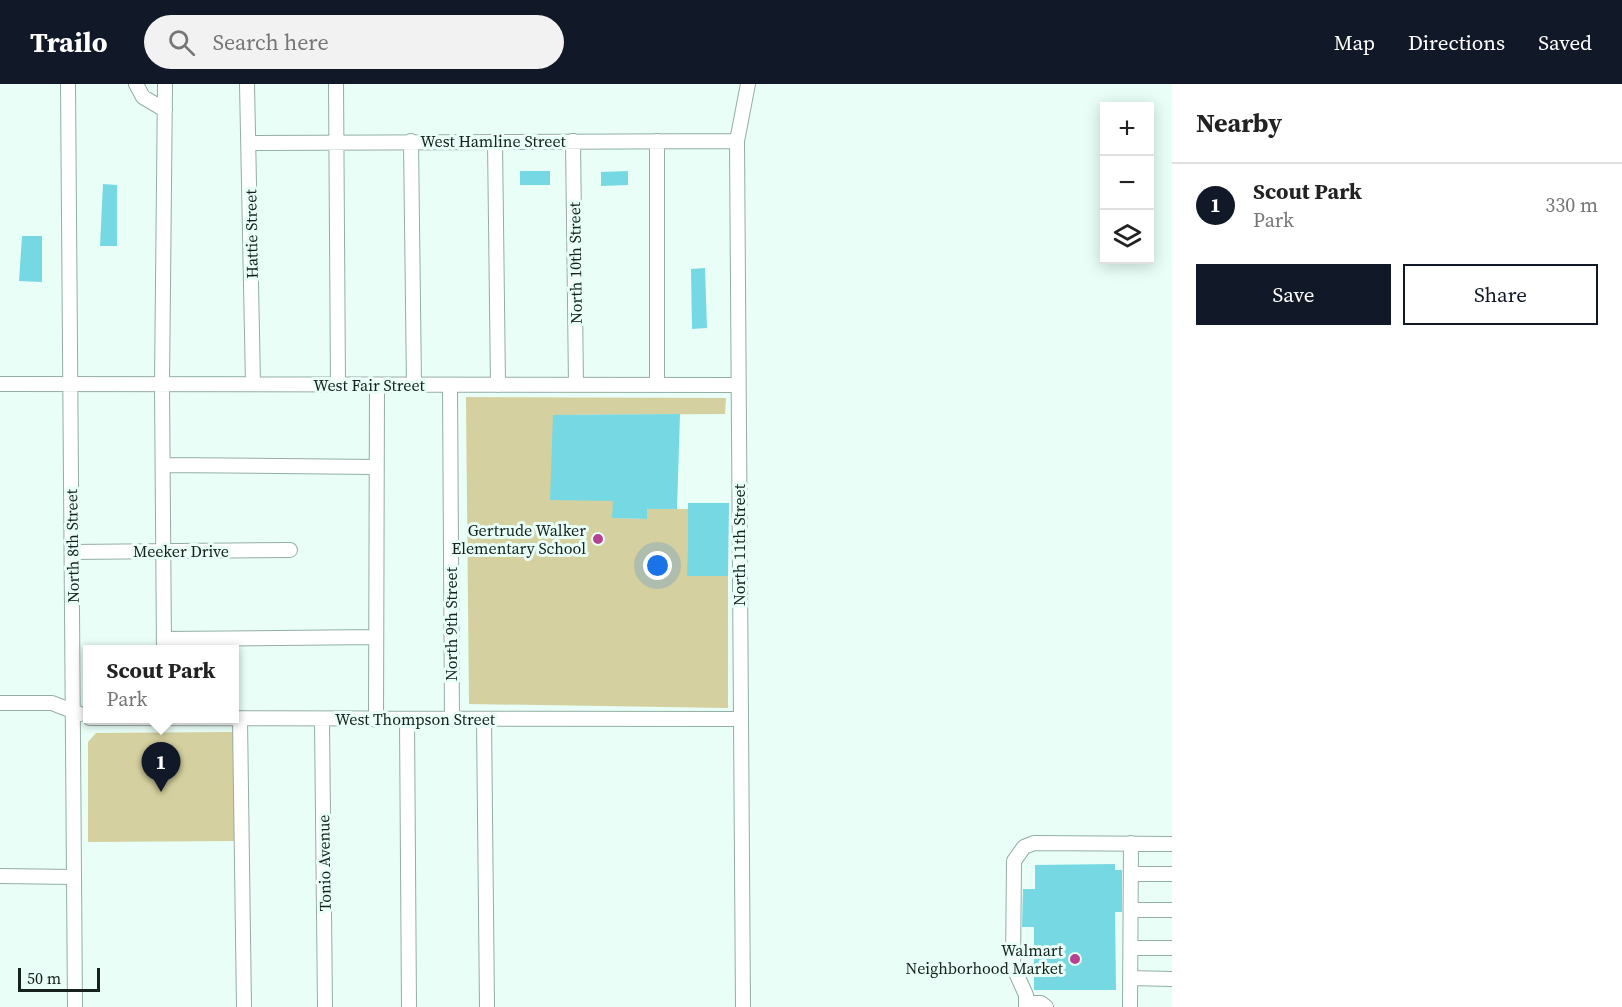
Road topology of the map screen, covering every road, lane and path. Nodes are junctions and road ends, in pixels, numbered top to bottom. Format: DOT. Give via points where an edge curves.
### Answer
graph roads {
  1 [pos="68,84"];
  2 [pos="136,84"];
  3 [pos="165,84"];
  4 [pos="248,84"];
  5 [pos="336,84"];
  6 [pos="747,84"];
  7 [pos="165,110"];
  8 [pos="411,141"];
  9 [pos="495,141"];
  10 [pos="573,141"];
  11 [pos="657,141"];
  12 [pos="737,141"];
  13 [pos="336,142"];
  14 [pos="250,143"];
  15 [pos="0,384"];
  16 [pos="69,384"];
  17 [pos="162,384"];
  18 [pos="253,384"];
  19 [pos="338,384"];
  20 [pos="376,385"];
  21 [pos="414,385"];
  22 [pos="450,385"];
  23 [pos="498,385"];
  24 [pos="576,385"];
  25 [pos="657,385"];
  26 [pos="738,385"];
  27 [pos="164,465"];
  28 [pos="376,467"];
  29 [pos="290,550"];
  30 [pos="164,551"];
  31 [pos="72,552"];
  32 [pos="376,637"];
  33 [pos="164,644"];
  34 [pos="0,703"];
  35 [pos="74,711"];
  36 [pos="83,715"];
  37 [pos="240,719"];
  38 [pos="407,719"];
  39 [pos="452,719"];
  40 [pos="484,719"];
  41 [pos="740,719"];
  42 [pos="322,720"];
  43 [pos="376,720"];
  44 [pos="1131,843"];
  45 [pos="1172,844"];
  46 [pos="1131,874"];
  47 [pos="1172,874"];
  48 [pos="0,876"];
  49 [pos="74,877"];
  50 [pos="1131,910"];
  51 [pos="1172,910"];
  52 [pos="1131,948"];
  53 [pos="1172,948"];
  54 [pos="1130,978"];
  55 [pos="1172,979"];
  56 [pos="1026,1005"];
  57 [pos="75,1007"];
  58 [pos="244,1007"];
  59 [pos="325,1007"];
  60 [pos="409,1007"];
  61 [pos="487,1007"];
  62 [pos="743,1007"];
  63 [pos="1046,1007"];
  64 [pos="1130,1007"];
  1 -- 16 [label="street, North 8th Street"];
  2 -- 7 [label="street" via="143,97"];
  3 -- 7 [label="street"];
  4 -- 14 [label="street, Hattie Street"];
  5 -- 13 [label="street"];
  6 -- 12 [label="street, North 11th Street"];
  7 -- 17 [label="street"];
  8 -- 9 [label="street, West Hamline Street"];
  8 -- 13 [label="street, West Hamline Street"];
  8 -- 21 [label="street"];
  9 -- 10 [label="street, West Hamline Street"];
  9 -- 23 [label="street"];
  10 -- 11 [label="street, West Hamline Street"];
  10 -- 24 [label="street, North 10th Street"];
  11 -- 12 [label="street, West Hamline Street"];
  11 -- 25 [label="street"];
  12 -- 26 [label="street, North 11th Street"];
  13 -- 14 [label="street, West Hamline Street"];
  13 -- 19 [label="street"];
  14 -- 18 [label="street, Hattie Street"];
  15 -- 16 [label="street, West Fair Street"];
  16 -- 17 [label="street, West Fair Street"];
  16 -- 31 [label="street, North 8th Street"];
  17 -- 18 [label="street, West Fair Street"];
  17 -- 27 [label="street"];
  18 -- 19 [label="street, West Fair Street"];
  19 -- 20 [label="street, West Fair Street"];
  20 -- 21 [label="street, West Fair Street"];
  20 -- 28 [label="street"];
  21 -- 22 [label="street, West Fair Street"];
  22 -- 23 [label="street, West Fair Street"];
  22 -- 39 [label="street, North 9th Street"];
  23 -- 24 [label="street, West Fair Street"];
  24 -- 25 [label="street, West Fair Street"];
  25 -- 26 [label="street, West Fair Street"];
  26 -- 41 [label="street, North 11th Street"];
  27 -- 28 [label="street"];
  27 -- 30 [label="street"];
  28 -- 32 [label="street"];
  29 -- 30 [label="street, Meeker Drive"];
  30 -- 31 [label="street, Meeker Drive"];
  30 -- 33 [label="street"];
  31 -- 35 [label="street, North 8th Street"];
  32 -- 33 [label="street"];
  32 -- 43 [label="street"];
  34 -- 35 [label="street, West Thompson Street" via="52,703"];
  35 -- 36 [label="street, West Thompson Street"];
  35 -- 49 [label="street, North 8th Street"];
  37 -- 42 [label="street, West Thompson Street"];
  37 -- 58 [label="street"];
  38 -- 39 [label="street, West Thompson Street"];
  38 -- 43 [label="street, West Thompson Street"];
  38 -- 60 [label="street"];
  39 -- 40 [label="street, West Thompson Street"];
  40 -- 41 [label="street, West Thompson Street"];
  40 -- 61 [label="street"];
  41 -- 62 [label="street, North 11th Street"];
  42 -- 43 [label="street, West Thompson Street"];
  42 -- 59 [label="street, Tonio Avenue"];
  44 -- 45 [label="street"];
  44 -- 46 [label="street"];
  44 -- 56 [label="street" via="1034,843 1024,847 1014,861 1013,966 1026,995"];
  46 -- 47 [label="street"];
  46 -- 50 [label="street"];
  48 -- 49 [label="street"];
  49 -- 57 [label="street, North 8th Street"];
  50 -- 51 [label="street"];
  50 -- 52 [label="street"];
  52 -- 53 [label="street"];
  52 -- 54 [label="street"];
  54 -- 55 [label="street"];
  54 -- 64 [label="street"];
  56 -- 63 [label="street" via="1041,1003"];
}
